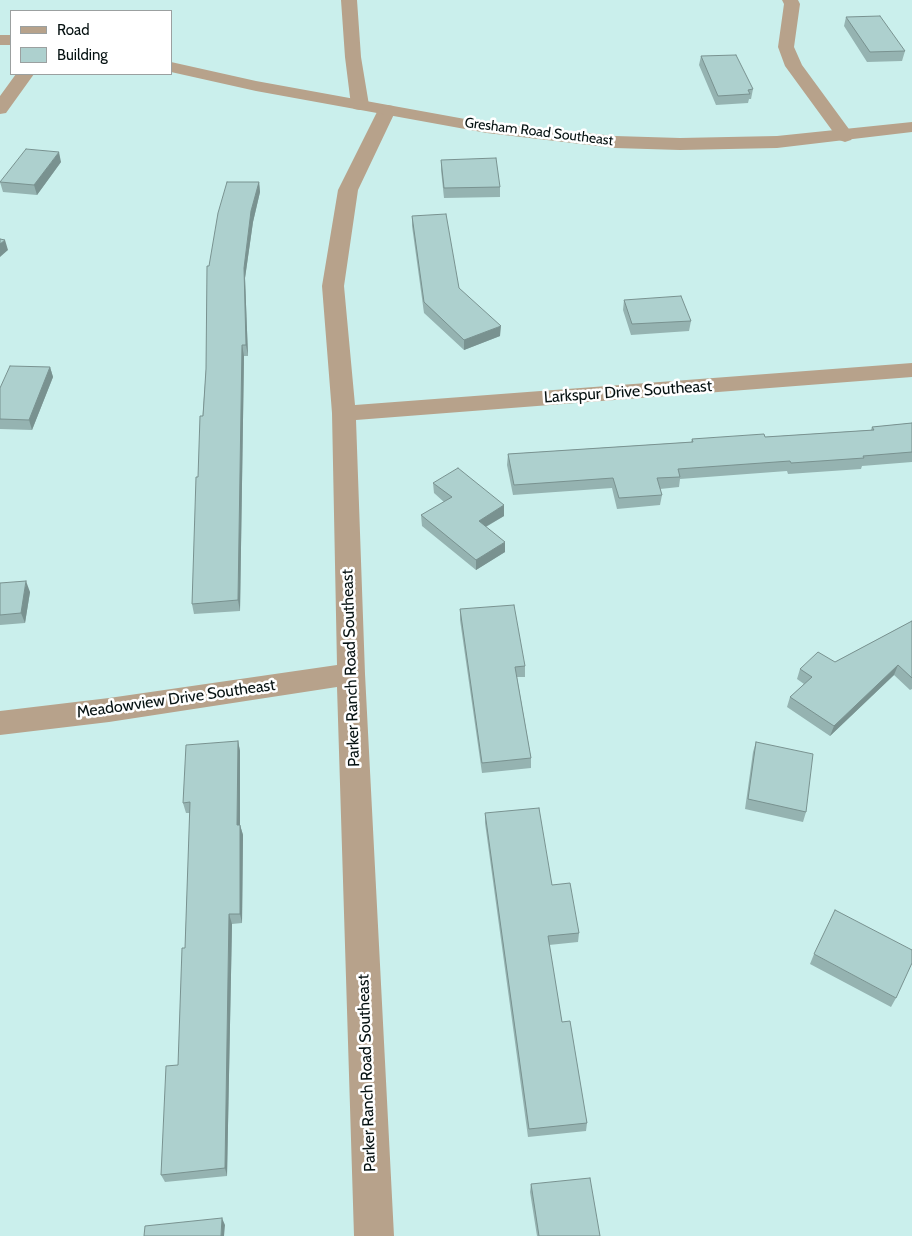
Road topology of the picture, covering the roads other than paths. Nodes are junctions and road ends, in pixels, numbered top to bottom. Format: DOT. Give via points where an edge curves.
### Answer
graph roads {
  1 [pos="349,0"];
  2 [pos="790,0"];
  3 [pos="172,67"];
  4 [pos="24,75"];
  5 [pos="360,105"];
  6 [pos="0,110"];
  7 [pos="387,110"];
  8 [pos="912,127"];
  9 [pos="844,136"];
  10 [pos="912,370"];
  11 [pos="344,413"];
  12 [pos="351,674"];
  13 [pos="0,723"];
  14 [pos="374,1236"];
  1 -- 5 [label="street"];
  2 -- 9 [label="street" via="786,47 794,66"];
  3 -- 5 [label="street, Gresham Road Southeast"];
  4 -- 6 [label="street"];
  5 -- 7 [label="street, Gresham Road Southeast"];
  7 -- 9 [label="street, Gresham Road Southeast" via="487,128 615,142 713,144"];
  7 -- 11 [label="street, Parker Ranch Road Southeast" via="348,190 333,286"];
  8 -- 9 [label="street, Gresham Road Southeast"];
  10 -- 11 [label="street, Larkspur Drive Southeast"];
  11 -- 12 [label="street, Parker Ranch Road Southeast"];
  12 -- 13 [label="street, Meadowview Drive Southeast"];
  12 -- 14 [label="street, Parker Ranch Road Southeast"];
}
